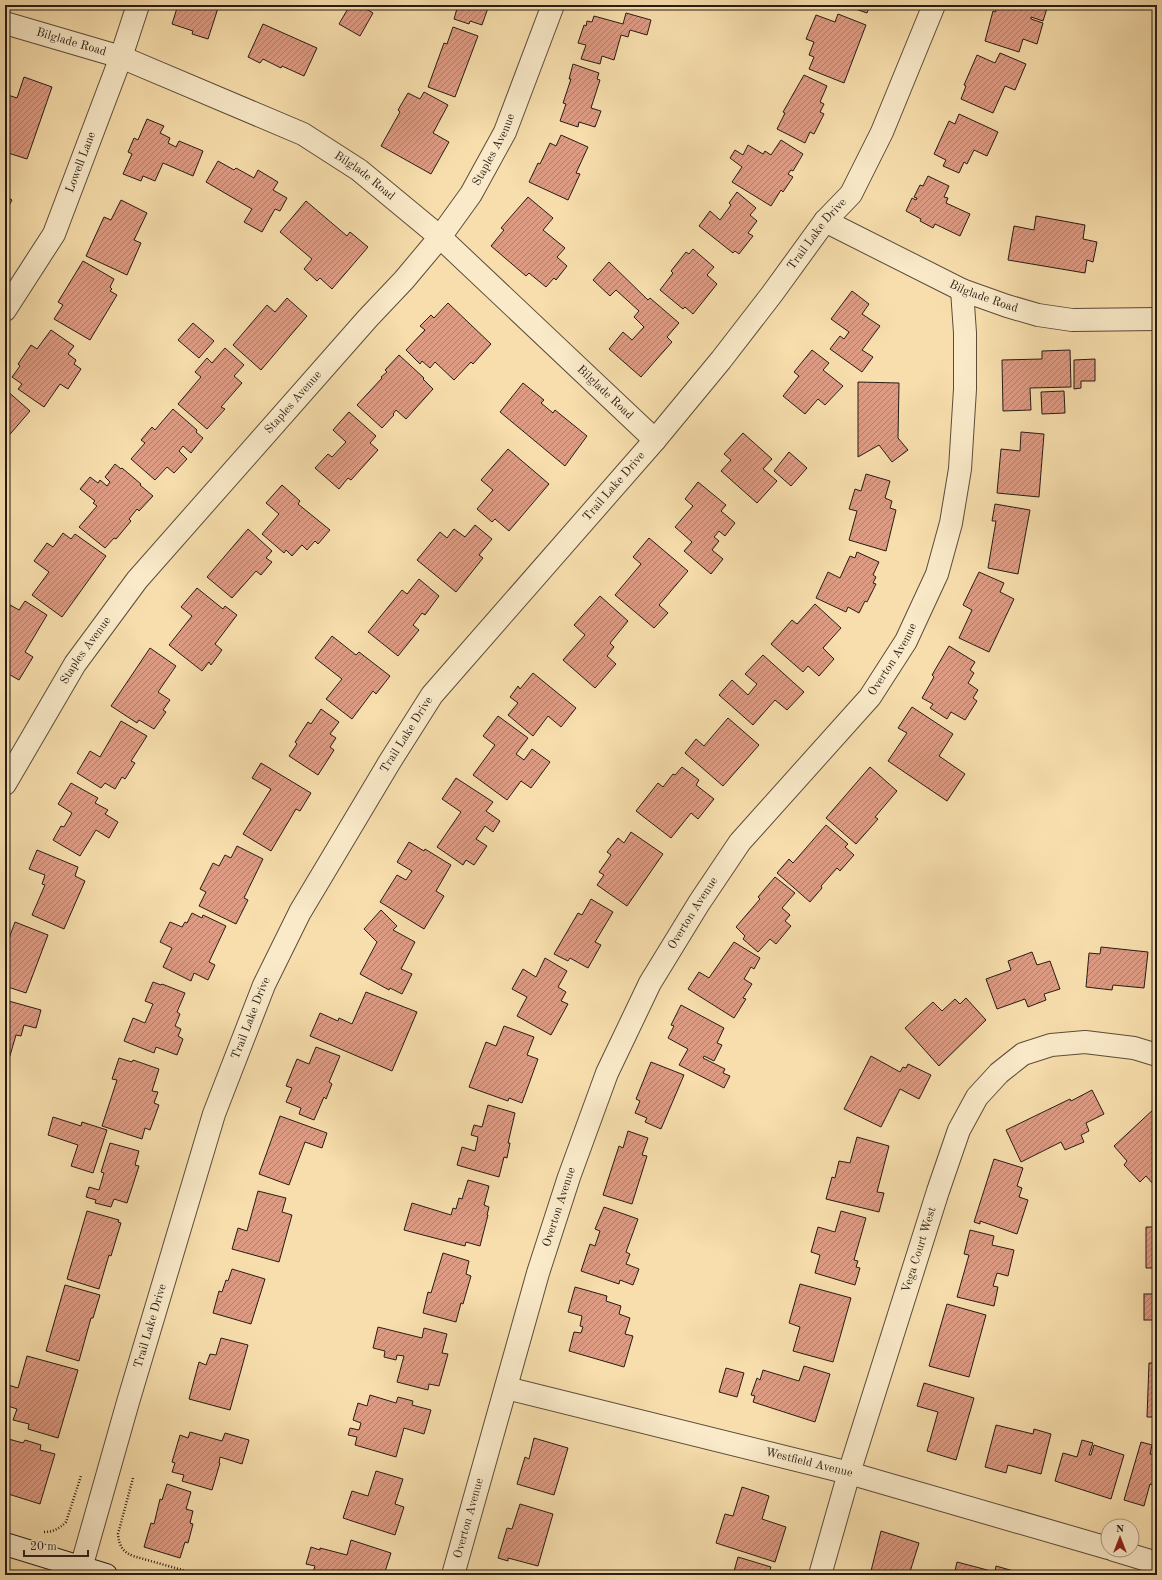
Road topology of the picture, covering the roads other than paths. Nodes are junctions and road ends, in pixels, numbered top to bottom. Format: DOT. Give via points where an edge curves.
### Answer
graph roads {
  1 [pos="138,5"];
  2 [pos="553,5"];
  3 [pos="934,5"];
  4 [pos="5,23"];
  5 [pos="121,57"];
  6 [pos="825,221"];
  7 [pos="440,237"];
  8 [pos="962,290"];
  9 [pos="5,310"];
  10 [pos="1157,319"];
  11 [pos="655,440"];
  12 [pos="5,784"];
  13 [pos="1157,1055"];
  14 [pos="506,1388"];
  15 [pos="849,1473"];
  16 [pos="5,1544"];
  17 [pos="1100,1546"];
  18 [pos="1140,1558"];
  19 [pos="1157,1563"];
  20 [pos="81,1571"];
  21 [pos="106,1575"];
  22 [pos="453,1575"];
  23 [pos="820,1575"];
  1 -- 5 [label="street, Lowell Lane"];
  2 -- 7 [label="street, Staples Avenue" via="505,132 471,194"];
  3 -- 6 [label="street, Trail Lake Drive" via="882,132 851,194"];
  4 -- 5 [label="street, Bilglade Road"];
  5 -- 7 [label="street, Bilglade Road" via="304,134 359,170"];
  5 -- 9 [label="street, Lowell Lane" via="54,234"];
  6 -- 8 [label="street, Bilglade Road"];
  6 -- 11 [label="street, Trail Lake Drive" via="763,306"];
  7 -- 11 [label="street, Bilglade Road"];
  7 -- 12 [label="street, Staples Avenue" via="137,580 75,664"];
  8 -- 10 [label="street, Bilglade Road" via="1038,315 1072,320"];
  8 -- 14 [label="street, Overton Avenue" via="965,389 960,469 951,523 937,574 906,641 870,697 740,842 650,983 607,1073 570,1177 538,1273"];
  11 -- 20 [label="street, Trail Lake Drive" via="432,695 300,912 264,985 214,1114 128,1402"];
  13 -- 15 [label="street, Vega Court West" via="1134,1048 1085,1042 1051,1045 1023,1054 999,1073 977,1097 959,1130 940,1185"];
  14 -- 15 [label="street, Westfield Avenue"];
  14 -- 22 [label="street, Overton Avenue"];
  15 -- 17 [label="street, Westfield Avenue"];
  15 -- 23 [label="street, Vega Court West"];
  16 -- 20 [label="street"];
  18 -- 19 [label="street"];
  20 -- 21 [label="street"];
}
